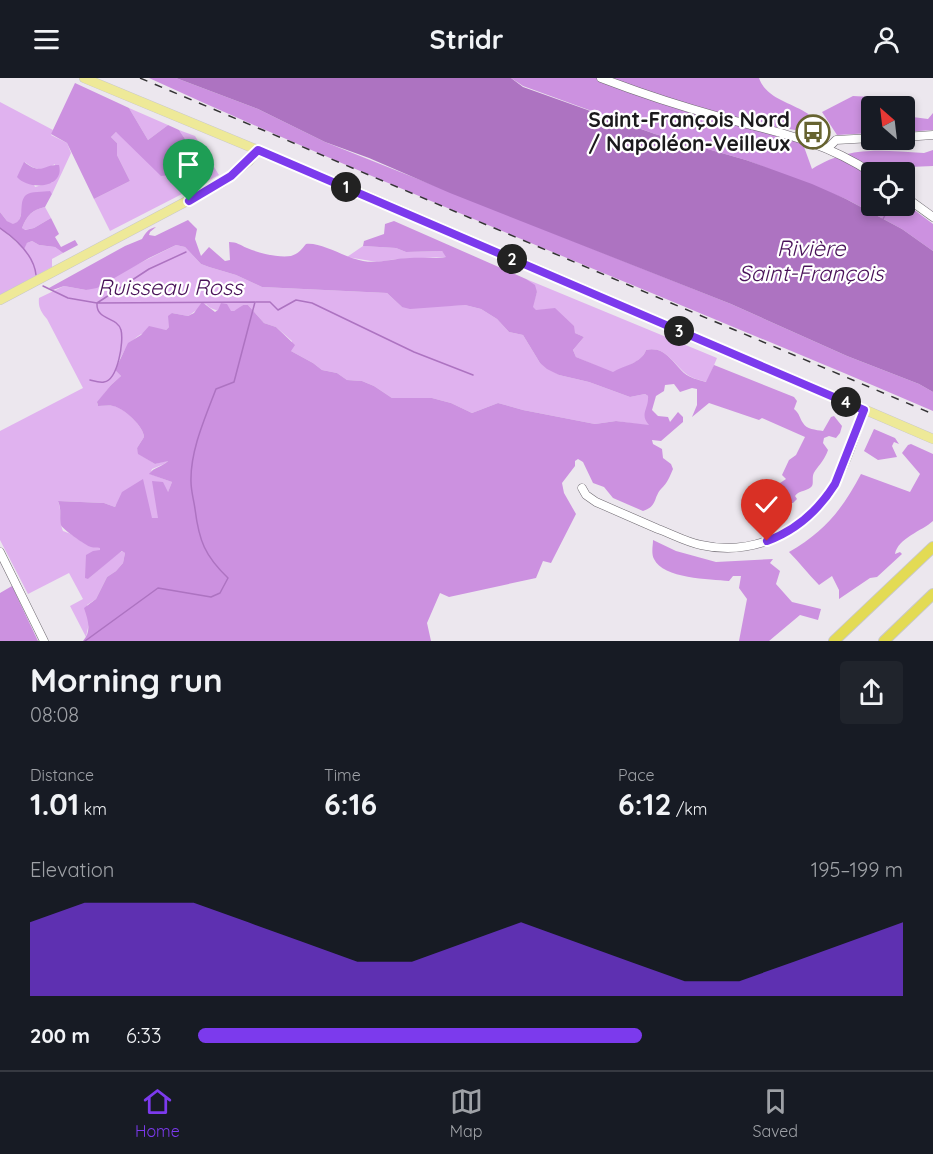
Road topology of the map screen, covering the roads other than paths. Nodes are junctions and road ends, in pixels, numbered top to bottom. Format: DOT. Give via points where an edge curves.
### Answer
graph roads {
  1 [pos="84,78"];
  2 [pos="601,78"];
  3 [pos="933,135"];
  4 [pos="915,136"];
  5 [pos="861,139"];
  6 [pos="828,148"];
  7 [pos="258,150"];
  8 [pos="861,167"];
  9 [pos="915,204"];
  10 [pos="933,217"];
  11 [pos="0,300"];
  12 [pos="864,410"];
  13 [pos="933,439"];
  14 [pos="582,488"];
  15 [pos="933,547"];
  16 [pos="0,552"];
  17 [pos="933,594"];
  18 [pos="44,641"];
  19 [pos="834,641"];
  20 [pos="884,641"];
  1 -- 7 [label="main road"];
  2 -- 6 [label="street" via="684,107"];
  3 -- 4 [label="street"];
  5 -- 6 [label="street" via="836,140"];
  6 -- 8 [label="street"];
  7 -- 11 [label="main road" via="223,182"];
  7 -- 12 [label="main road"];
  9 -- 10 [label="street"];
  12 -- 13 [label="main road"];
  12 -- 14 [label="street" via="835,484 822,503 797,526 756,544 722,548 689,542 596,502"];
  15 -- 19 [label="highway"];
  16 -- 18 [label="street"];
  17 -- 20 [label="highway"];
}
